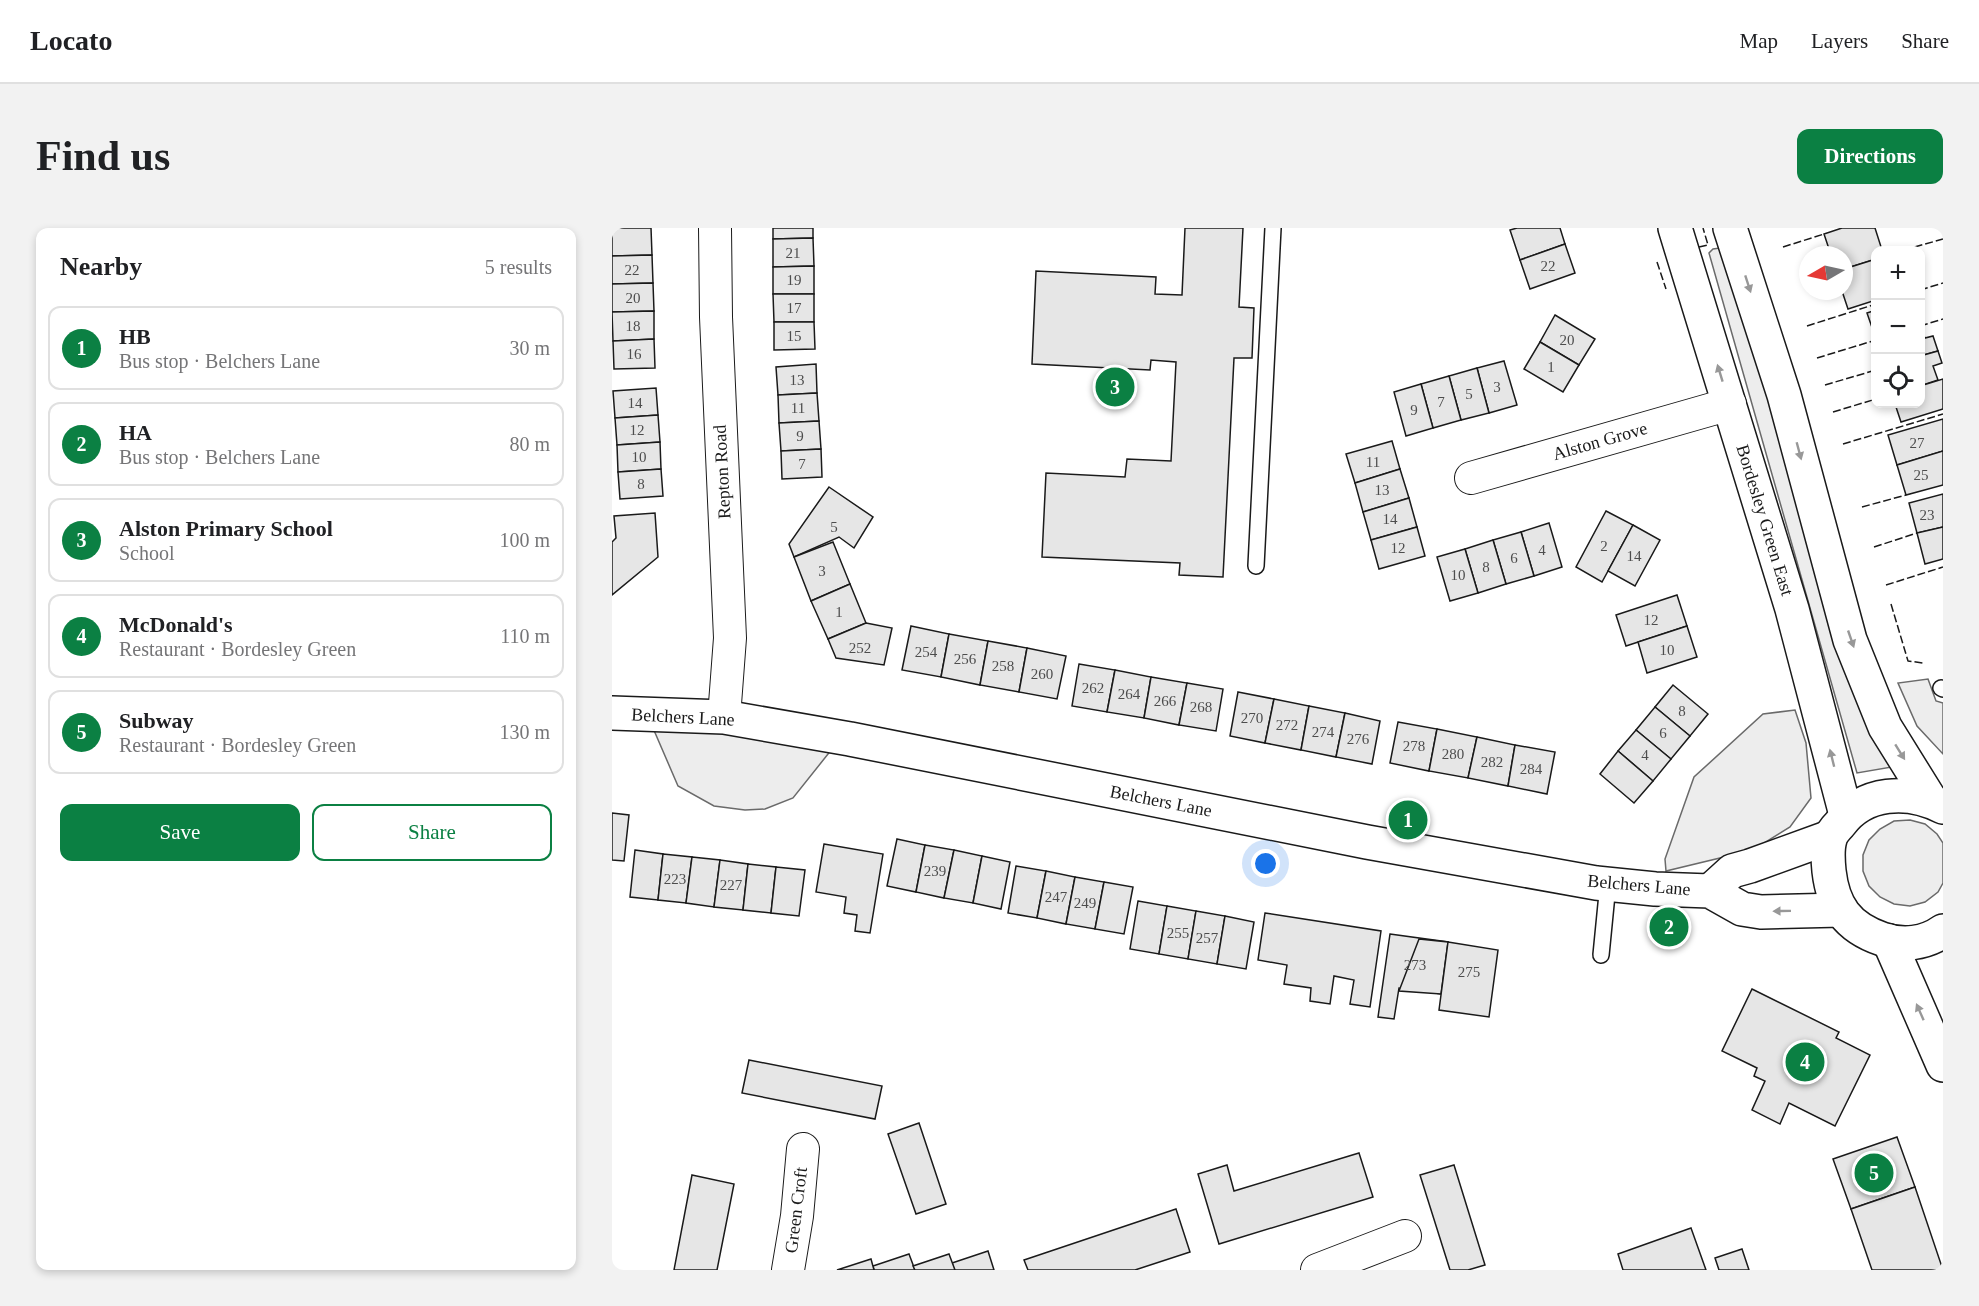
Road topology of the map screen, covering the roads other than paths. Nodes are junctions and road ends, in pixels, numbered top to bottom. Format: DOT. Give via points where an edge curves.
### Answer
graph roads {
  1 [pos="715,228"];
  2 [pos="1273,228"];
  3 [pos="1675,228"];
  4 [pos="1730,228"];
  5 [pos="1730,404"];
  6 [pos="1471,478"];
  7 [pos="1256,566"];
  8 [pos="612,714"];
  9 [pos="724,717"];
  10 [pos="1937,804"];
  11 [pos="1838,826"];
  12 [pos="1608,884"];
  13 [pos="1710,891"];
  14 [pos="1841,910"];
  15 [pos="1943,931"];
  16 [pos="1889,941"];
  17 [pos="1601,955"];
  18 [pos="1943,1065"];
  19 [pos="803,1149"];
  20 [pos="1405,1236"];
  21 [pos="788,1270"];
  22 [pos="1317,1270"];
  1 -- 9 [label="street, Repton Road" via="730,638"];
  2 -- 7 [label="lane"];
  5 -- 3 [label="main road, Bordesley Green East, one-way"];
  4 -- 10 [label="main road, one-way" via="1784,395 1850,640 1885,727"];
  5 -- 6 [label="street, Alston Grove"];
  11 -- 5 [label="main road, Bordesley Green East, one-way" via="1792,609"];
  8 -- 9 [label="main road, Belchers Lane"];
  9 -- 12 [label="main road, Belchers Lane" via="1367,842"];
  10 -- 11 [label="main road" via="1907,795 1882,796 1862,803"];
  11 -- 13 [label="main road, Belchers Lane" via="1732,871"];
  11 -- 14 [label="main road, Bordesley Green East" via="1828,860 1831,890"];
  12 -- 13 [label="main road, Belchers Lane"];
  12 -- 17 [label="lane"];
  14 -- 13 [label="main road, Belchers Lane, one-way" via="1761,912 1742,909"];
  14 -- 16 [label="main road, Bordesley Green East" via="1870,935"];
  15 -- 16 [label="main road, Bordesley Green East" via="1923,941"];
  18 -- 16 [label="main road, one-way"];
  19 -- 21 [label="street, Green Croft"];
  20 -- 22 [label="street"];
}
